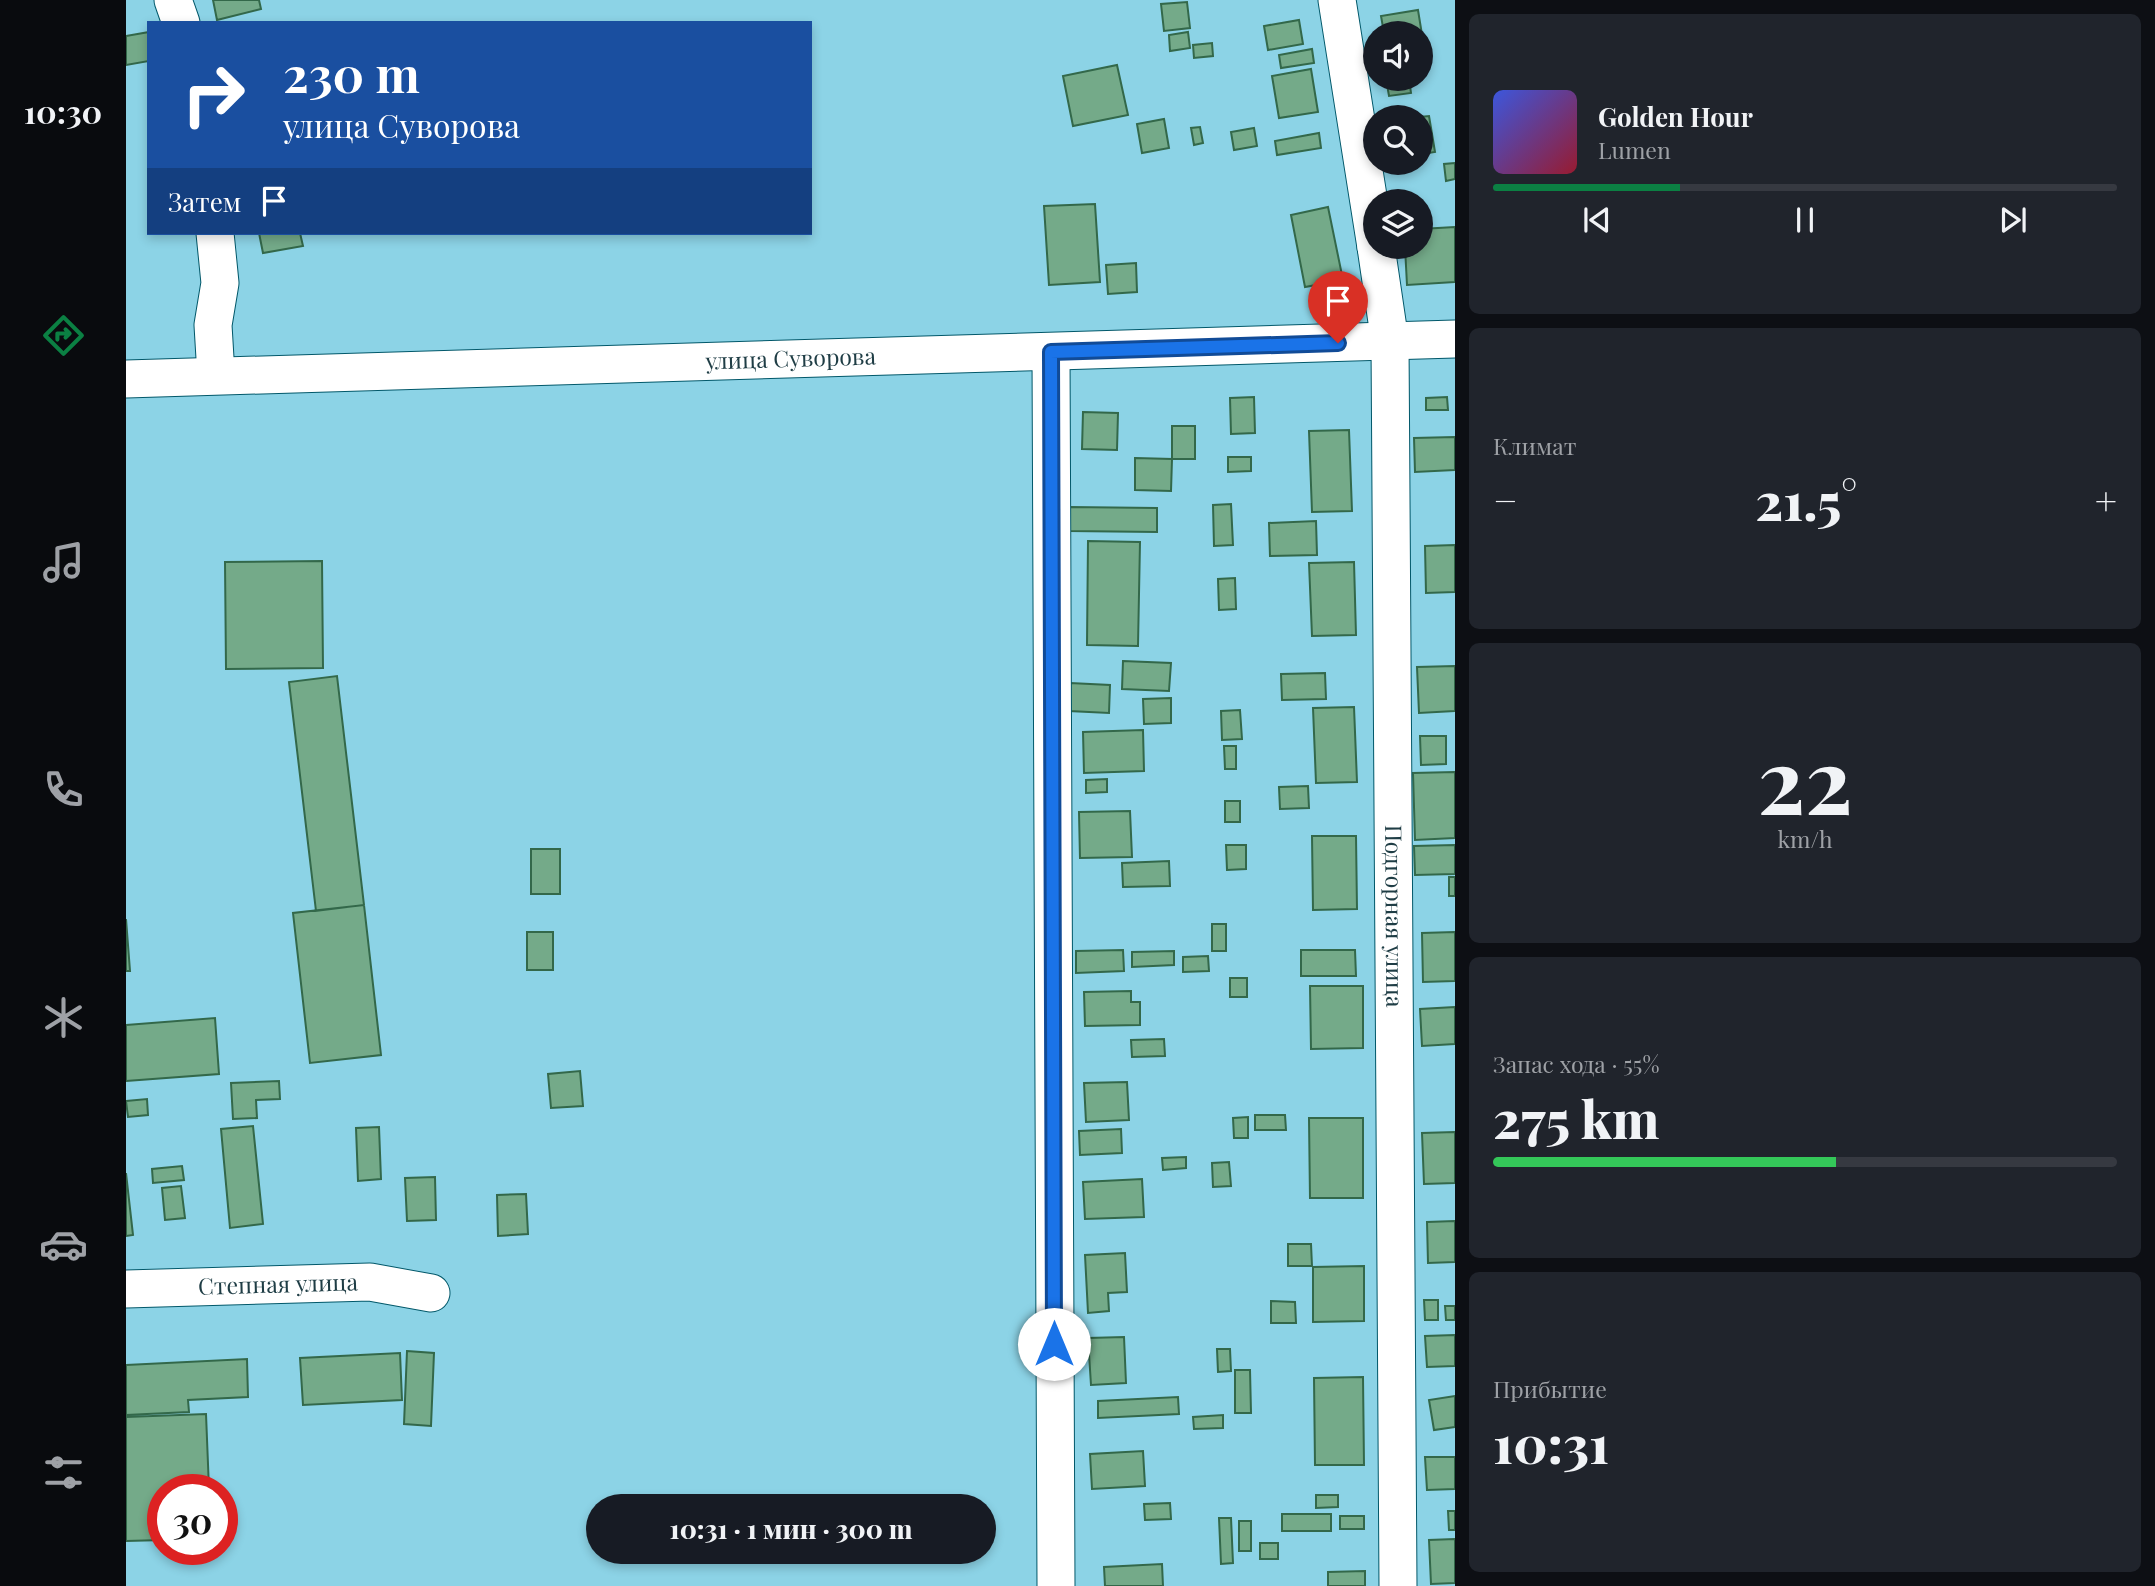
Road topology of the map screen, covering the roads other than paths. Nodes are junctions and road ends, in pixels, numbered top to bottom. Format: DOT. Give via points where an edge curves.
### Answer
graph roads {
  1 [pos="173,0"];
  2 [pos="1337,0"];
  3 [pos="180,21"];
  4 [pos="1367,189"];
  5 [pos="215,235"];
  6 [pos="1378,259"];
  7 [pos="1455,339"];
  8 [pos="1390,342"];
  9 [pos="1051,352"];
  10 [pos="216,375"];
  11 [pos="126,379"];
  12 [pos="126,1289"];
  13 [pos="431,1293"];
  14 [pos="1056,1586"];
  15 [pos="1398,1586"];
  1 -- 3 [label="street"];
  2 -- 4 [label="street, Подгорная улица"];
  5 -- 10 [label="street" via="220,283 213,325"];
  6 -- 8 [label="street, Подгорная улица"];
  7 -- 8 [label="street, улица Суворова"];
  8 -- 9 [label="street, улица Суворова"];
  8 -- 15 [label="street, Подгорная улица"];
  9 -- 10 [label="street, улица Суворова"];
  9 -- 14 [label="street"];
  10 -- 11 [label="street, улица Суворова"];
  12 -- 13 [label="street, Степная улица" via="370,1282"];
}
